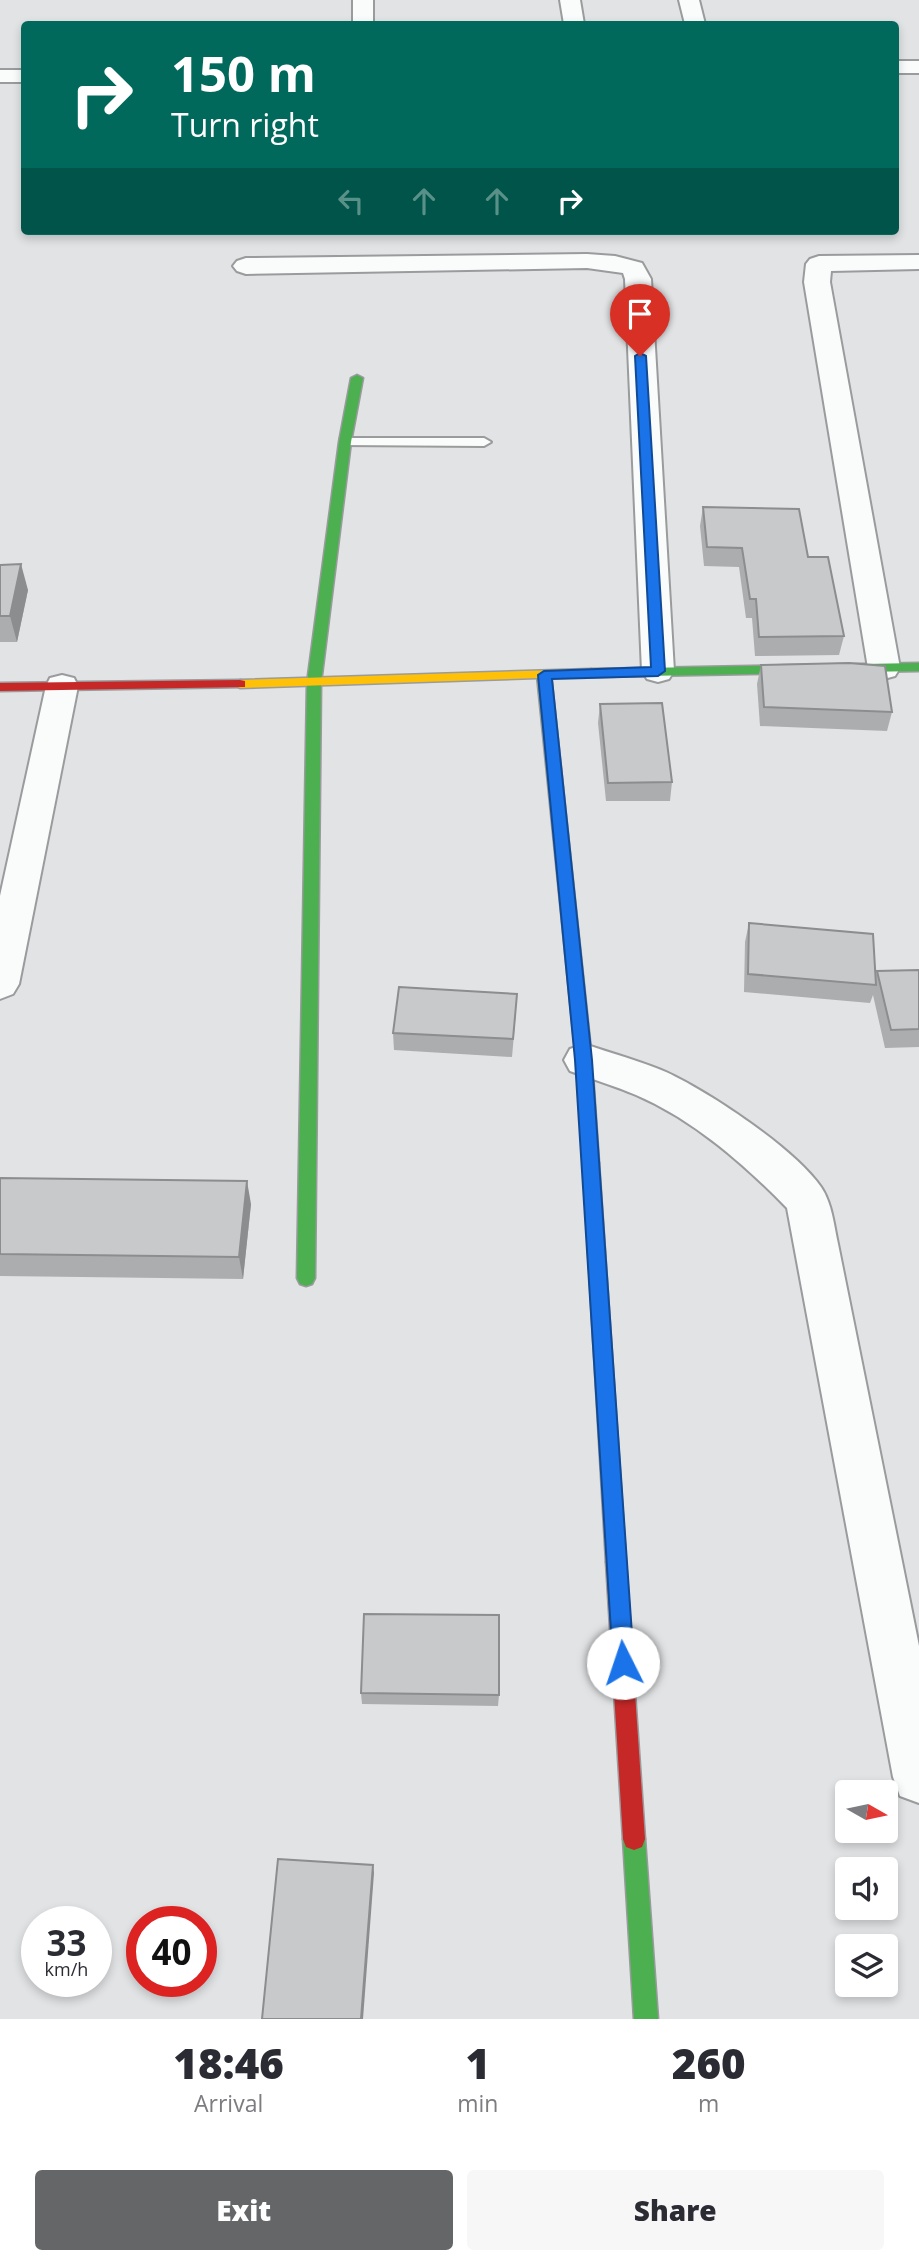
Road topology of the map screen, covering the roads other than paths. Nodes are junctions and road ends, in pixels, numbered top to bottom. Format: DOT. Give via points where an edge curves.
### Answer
graph roads {
  1 [pos="363,0"];
  2 [pos="570,0"];
  3 [pos="689,0"];
  4 [pos="363,21"];
  5 [pos="573,21"];
  6 [pos="694,21"];
  7 [pos="899,67"];
  8 [pos="919,67"];
  9 [pos="0,76"];
  10 [pos="21,76"];
  11 [pos="919,262"];
  12 [pos="246,266"];
  13 [pos="357,379"];
  14 [pos="345,442"];
  15 [pos="484,442"];
  16 [pos="919,667"];
  17 [pos="884,668"];
  18 [pos="658,671"];
  19 [pos="544,675"];
  20 [pos="314,683"];
  21 [pos="62,686"];
  22 [pos="0,687"];
  23 [pos="0,984"];
  24 [pos="584,1060"];
  25 [pos="306,1278"];
  26 [pos="919,1777"];
  27 [pos="646,2019"];
  1 -- 4 [label="street"];
  2 -- 5 [label="street"];
  3 -- 6 [label="street"];
  7 -- 8 [label="street"];
  9 -- 10 [label="street"];
  11 -- 17 [label="street" via="819,264 817,282"];
  12 -- 18 [label="street" via="586,261 633,268 638,279"];
  13 -- 14 [label="street"];
  14 -- 15 [label="lane"];
  14 -- 20 [label="street"];
  16 -- 17 [label="street"];
  17 -- 18 [label="street"];
  18 -- 19 [label="street"];
  19 -- 20 [label="street"];
  19 -- 24 [label="street"];
  20 -- 21 [label="street"];
  20 -- 25 [label="street"];
  21 -- 22 [label="street"];
  21 -- 23 [label="street"];
  24 -- 26 [label="street" via="652,1084 709,1117 764,1157 806,1200"];
  24 -- 27 [label="street"];
}
